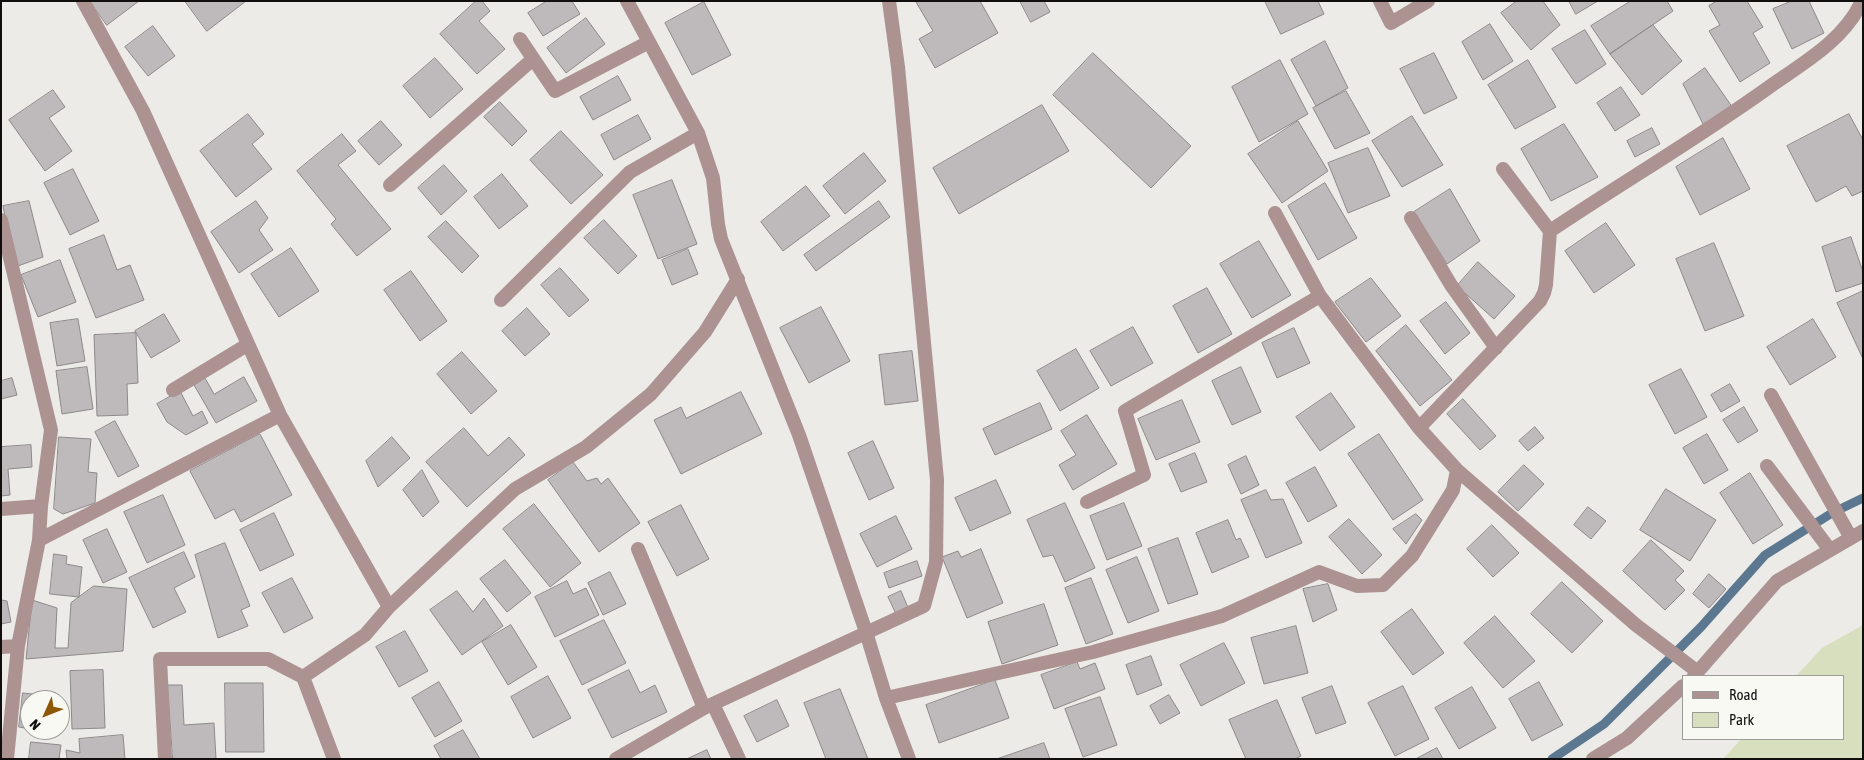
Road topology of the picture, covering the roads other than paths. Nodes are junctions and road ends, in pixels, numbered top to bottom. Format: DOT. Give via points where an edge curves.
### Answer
graph roads {
  1 [pos="83,1"];
  2 [pos="627,1"];
  3 [pos="889,1"];
  4 [pos="1380,1"];
  5 [pos="1428,1"];
  6 [pos="1862,1"];
  7 [pos="520,39"];
  8 [pos="649,42"];
  9 [pos="533,59"];
  10 [pos="698,133"];
  11 [pos="1503,169"];
  12 [pos="390,185"];
  13 [pos="1275,213"];
  14 [pos="1411,218"];
  15 [pos="1,220"];
  16 [pos="1550,231"];
  17 [pos="738,279"];
  18 [pos="1320,296"];
  19 [pos="501,300"];
  20 [pos="247,345"];
  21 [pos="1496,348"];
  22 [pos="173,390"];
  23 [pos="1771,395"];
  24 [pos="280,415"];
  25 [pos="1419,428"];
  26 [pos="1767,466"];
  27 [pos="1458,470"];
  28 [pos="1087,502"];
  29 [pos="41,506"];
  30 [pos="1,509"];
  31 [pos="1853,532"];
  32 [pos="39,540"];
  33 [pos="1827,546"];
  34 [pos="638,549"];
  35 [pos="389,608"];
  36 [pos="866,632"];
  37 [pos="18,646"];
  38 [pos="1,647"];
  39 [pos="1694,671"];
  40 [pos="303,677"];
  41 [pos="1682,687"];
  42 [pos="886,698"];
  43 [pos="708,706"];
  44 [pos="7,757"];
  45 [pos="165,759"];
  46 [pos="334,759"];
  47 [pos="616,759"];
  48 [pos="739,759"];
  49 [pos="909,759"];
  50 [pos="1593,759"];
  1 -- 20 [label="street" via="143,110"];
  2 -- 8 [label="street"];
  3 -- 36 [label="street" via="937,480 936,562 924,606"];
  4 -- 5 [label="street" via="1391,23"];
  6 -- 16 [label="street" via="1843,32 1822,50 1719,123"];
  7 -- 9 [label="street"];
  8 -- 9 [label="street" via="555,91"];
  8 -- 10 [label="street"];
  9 -- 12 [label="street"];
  10 -- 17 [label="street" via="713,178 721,239"];
  10 -- 19 [label="street" via="630,172"];
  11 -- 16 [label="street"];
  13 -- 18 [label="street"];
  14 -- 21 [label="street" via="1451,285"];
  15 -- 29 [label="street" via="51,430"];
  16 -- 21 [label="street" via="1544,293"];
  17 -- 35 [label="street" via="705,332 651,394 586,447 515,489"];
  17 -- 36 [label="street" via="799,435"];
  18 -- 25 [label="street"];
  18 -- 28 [label="street" via="1125,411 1144,474"];
  20 -- 22 [label="street"];
  20 -- 24 [label="street"];
  21 -- 25 [label="street"];
  23 -- 31 [label="street" via="1826,493"];
  24 -- 32 [label="street"];
  24 -- 35 [label="street"];
  25 -- 27 [label="street"];
  26 -- 33 [label="street"];
  27 -- 39 [label="street" via="1636,626"];
  27 -- 42 [label="street" via="1453,490 1412,556 1383,585 1357,586 1319,572 1222,616 1093,652"];
  29 -- 30 [label="street"];
  29 -- 32 [label="street"];
  31 -- 33 [label="street"];
  32 -- 37 [label="street"];
  33 -- 39 [label="street" via="1777,581"];
  34 -- 43 [label="street"];
  35 -- 40 [label="street" via="365,635"];
  36 -- 42 [label="street"];
  36 -- 43 [label="street"];
  37 -- 38 [label="street"];
  37 -- 44 [label="street"];
  40 -- 45 [label="street" via="268,659 160,659"];
  40 -- 46 [label="street"];
  41 -- 50 [label="street" via="1626,738"];
  42 -- 49 [label="street"];
  43 -- 47 [label="street"];
  43 -- 48 [label="street"];
}
